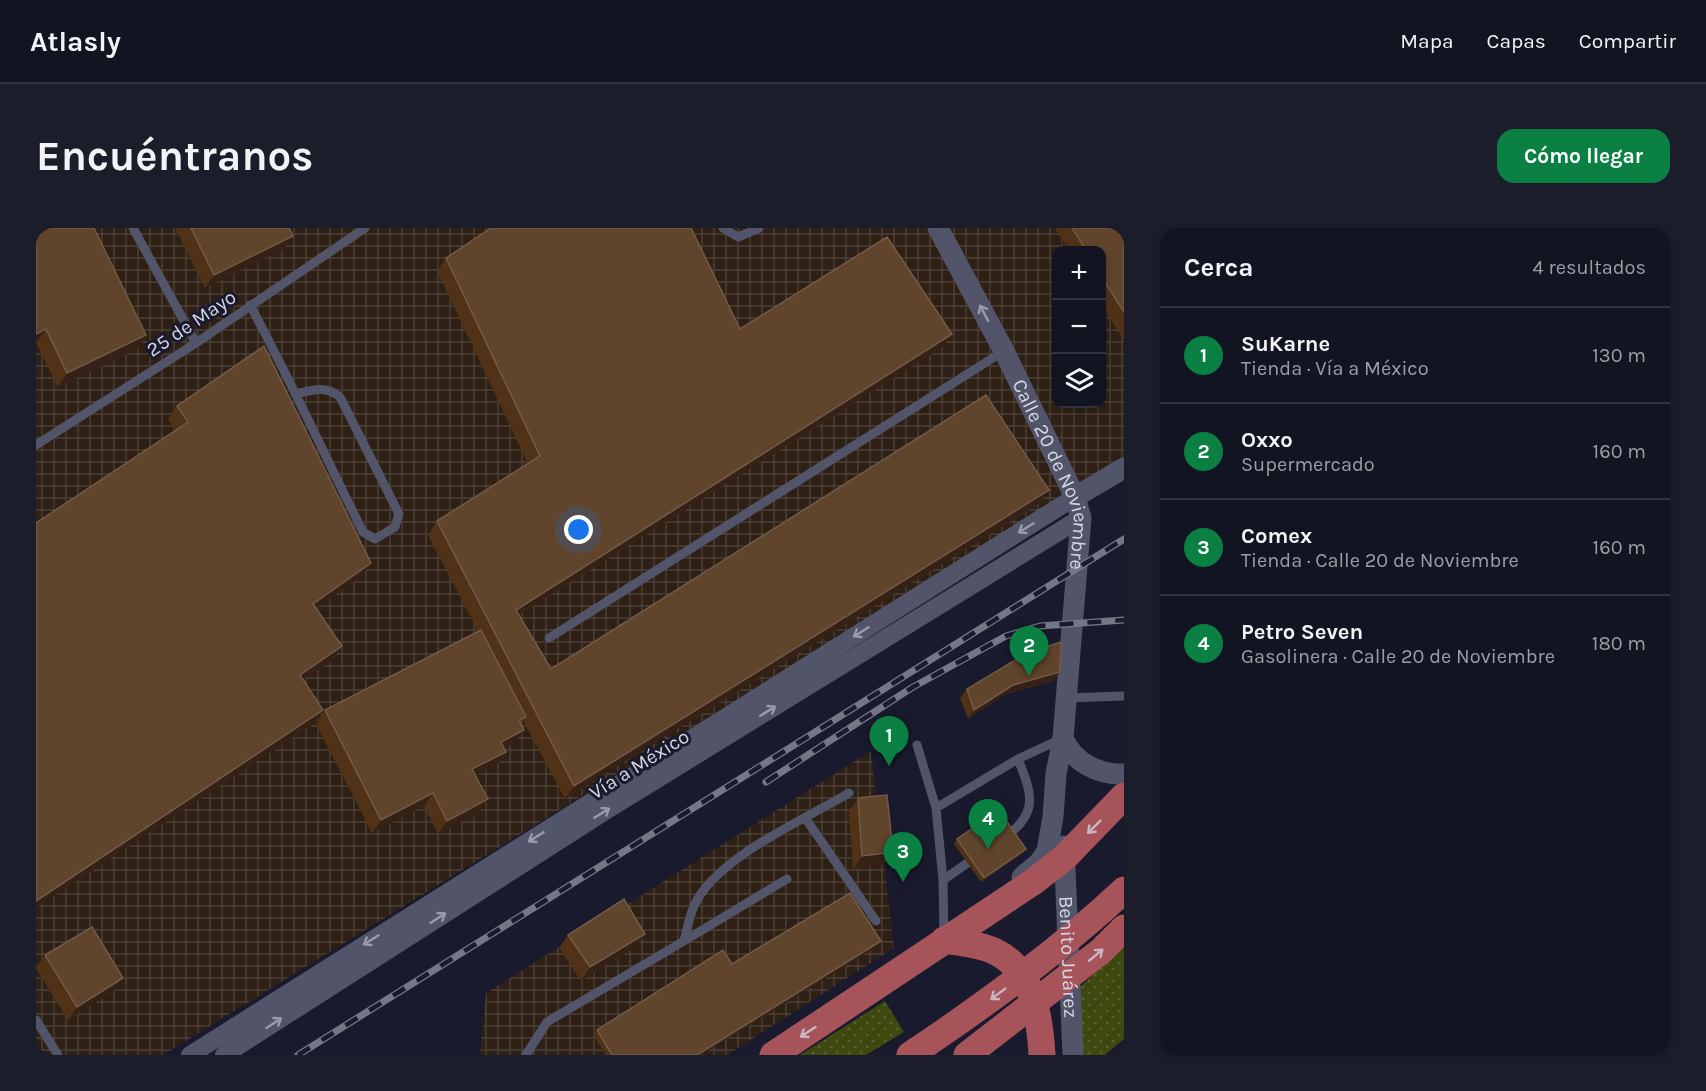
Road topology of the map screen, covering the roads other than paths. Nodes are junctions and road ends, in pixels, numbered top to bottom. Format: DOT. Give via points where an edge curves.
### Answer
graph roads {
  1 [pos="134,228"];
  2 [pos="365,228"];
  3 [pos="723,228"];
  4 [pos="759,228"];
  5 [pos="938,228"];
  6 [pos="250,305"];
  7 [pos="196,343"];
  8 [pos="1004,351"];
  9 [pos="295,394"];
  10 [pos="36,446"];
  11 [pos="1124,468"];
  12 [pos="1075,497"];
  13 [pos="1081,518"];
  14 [pos="549,638"];
  15 [pos="1124,696"];
  16 [pos="1065,698"];
  17 [pos="1063,740"];
  18 [pos="917,745"];
  19 [pos="1018,759"];
  20 [pos="1124,774"];
  21 [pos="849,793"];
  22 [pos="1124,796"];
  23 [pos="936,808"];
  24 [pos="806,819"];
  25 [pos="563,829"];
  26 [pos="999,841"];
  27 [pos="981,854"];
  28 [pos="1064,858"];
  29 [pos="787,879"];
  30 [pos="943,880"];
  31 [pos="1124,890"];
  32 [pos="459,895"];
  33 [pos="876,921"];
  34 [pos="1124,928"];
  35 [pos="943,936"];
  36 [pos="684,942"];
  37 [pos="36,1020"];
  38 [pos="58,1055"];
  39 [pos="190,1055"];
  40 [pos="224,1055"];
  41 [pos="526,1055"];
  42 [pos="773,1055"];
  43 [pos="910,1055"];
  44 [pos="967,1055"];
  45 [pos="1042,1055"];
  46 [pos="1073,1055"];
  1 -- 7 [label="lane"];
  2 -- 6 [label="lane, 25 de Mayo"];
  3 -- 4 [label="lane" via="738,237"];
  8 -- 5 [label="street, Calle 20 de Noviembre, one-way"];
  6 -- 7 [label="lane, 25 de Mayo"];
  6 -- 9 [label="lane"];
  7 -- 10 [label="lane, 25 de Mayo"];
  8 -- 12 [label="street, Calle 20 de Noviembre"];
  8 -- 14 [label="lane"];
  9 -- 9 [label="lane" via="363,532 375,538 395,527 399,514 340,397 322,388"];
  11 -- 12 [label="street"];
  12 -- 13 [label="street, Calle 20 de Noviembre"];
  12 -- 25 [label="street, one-way"];
  13 -- 16 [label="street, Calle 20 de Noviembre"];
  25 -- 13 [label="street, Vía a México, one-way"];
  15 -- 16 [label="lane"];
  16 -- 17 [label="street, Calle 20 de Noviembre"];
  17 -- 19 [label="lane"];
  17 -- 20 [label="street" via="1074,757 1092,769"];
  17 -- 28 [label="street, Calle 20 de Noviembre"];
  17 -- 35 [label="street, Calle 20 de Noviembre" via="1047,851 1021,878"];
  18 -- 23 [label="lane"];
  19 -- 23 [label="lane"];
  19 -- 26 [label="lane" via="1032,794 1018,828"];
  21 -- 24 [label="lane"];
  22 -- 28 [label="main road, one-way"];
  23 -- 30 [label="lane"];
  24 -- 33 [label="lane"];
  24 -- 36 [label="lane" via="732,860 712,878 694,905"];
  25 -- 32 [label="street"];
  27 -- 30 [label="lane"];
  28 -- 35 [label="main road" via="994,909"];
  28 -- 46 [label="street, Benito Juárez"];
  29 -- 36 [label="lane"];
  30 -- 35 [label="lane"];
  31 -- 43 [label="main road, one-way" via="1080,931 973,1013"];
  32 -- 39 [label="street, one-way"];
  40 -- 32 [label="street, one-way"];
  44 -- 34 [label="main road, one-way" via="1101,951"];
  35 -- 42 [label="main road, one-way" via="844,1009"];
  35 -- 45 [label="main road" via="1008,958 1021,974 1040,1017"];
  36 -- 41 [label="lane" via="547,1022"];
  37 -- 38 [label="lane"];
}
